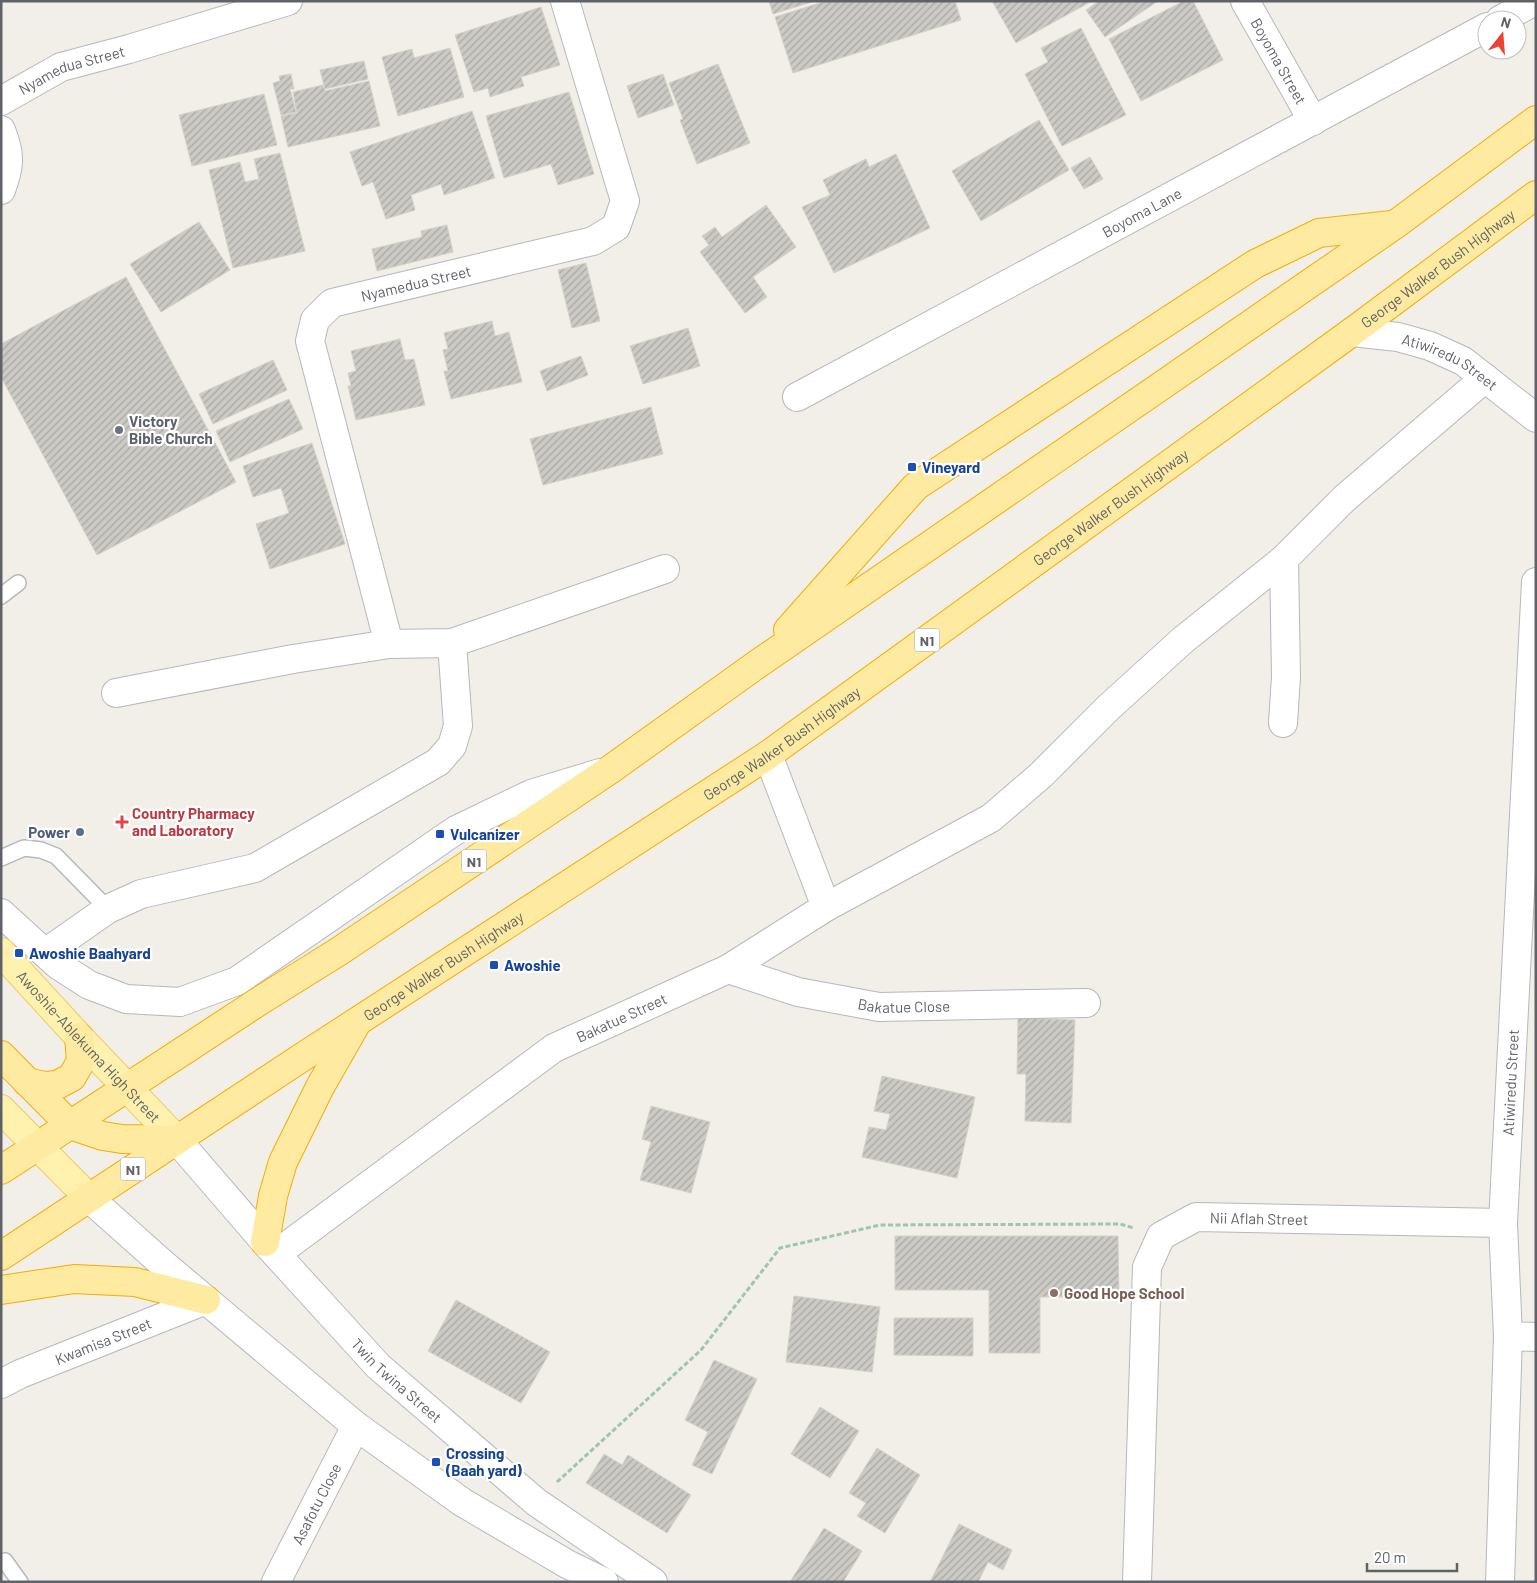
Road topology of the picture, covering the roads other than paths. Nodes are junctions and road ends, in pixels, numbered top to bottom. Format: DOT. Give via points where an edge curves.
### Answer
graph roads {
  1 [pos="288,1"];
  2 [pos="565,1"];
  3 [pos="1245,1"];
  4 [pos="1535,1"];
  5 [pos="1518,10"];
  6 [pos="1477,32"];
  7 [pos="1,101"];
  8 [pos="1536,120"];
  9 [pos="1313,121"];
  10 [pos="1,130"];
  11 [pos="1,190"];
  12 [pos="1536,195"];
  13 [pos="1396,224"];
  14 [pos="1352,332"];
  15 [pos="1485,378"];
  16 [pos="797,397"];
  17 [pos="1536,418"];
  18 [pos="1284,560"];
  19 [pos="665,569"];
  20 [pos="1536,582"];
  21 [pos="18,583"];
  22 [pos="1,596"];
  23 [pos="389,644"];
  24 [pos="452,644"];
  25 [pos="759,663"];
  26 [pos="1534,668"];
  27 [pos="116,694"];
  28 [pos="1283,723"];
  29 [pos="768,755"];
  30 [pos="611,769"];
  31 [pos="1,858"];
  32 [pos="108,908"];
  33 [pos="826,908"];
  34 [pos="1,914"];
  35 [pos="1,952"];
  36 [pos="45,953"];
  37 [pos="1526,964"];
  38 [pos="728,968"];
  39 [pos="1086,1003"];
  40 [pos="358,1020"];
  41 [pos="78,1036"];
  42 [pos="1,1055"];
  43 [pos="27,1082"];
  44 [pos="128,1086"];
  45 [pos="1,1109"];
  46 [pos="70,1126"];
  47 [pos="177,1140"];
  48 [pos="37,1146"];
  49 [pos="1,1170"];
  50 [pos="89,1198"];
  51 [pos="1503,1222"];
  52 [pos="271,1248"];
  53 [pos="1,1256"];
  54 [pos="1,1290"];
  55 [pos="206,1300"];
  56 [pos="1508,1336"];
  57 [pos="1536,1337"];
  58 [pos="1,1384"];
  59 [pos="356,1426"];
  60 [pos="5,1561"];
  61 [pos="20,1582"];
  62 [pos="276,1582"];
  63 [pos="604,1582"];
  64 [pos="653,1582"];
  65 [pos="1138,1582"];
  66 [pos="1500,1582"];
  1 -- 7 [label="street, Nyamedua Street" via="61,67"];
  2 -- 23 [label="street, Nyamedua Street" via="626,201 616,226 593,242 332,303 315,320 310,341"];
  3 -- 9 [label="street, Boyoma Street"];
  4 -- 5 [label="street"];
  6 -- 9 [label="street, Boyoma Lane"];
  8 -- 13 [label="highway, N1"];
  9 -- 16 [label="street, Boyoma Lane"];
  10 -- 11 [label="street" via="8,152 9,170"];
  12 -- 14 [label="highway, George Walker Bush Highway / N1"];
  13 -- 25 [label="highway, N1"];
  13 -- 25 [label="highway" via="1319,233 1255,264 916,486"];
  14 -- 15 [label="street, Atiwiredu Street" via="1398,337 1430,346 1462,361"];
  14 -- 29 [label="highway, George Walker Bush Highway / N1"];
  15 -- 17 [label="street, Atiwiredu Street"];
  15 -- 18 [label="street, Bakatue Street" via="1345,498"];
  18 -- 28 [label="street" via="1286,677"];
  18 -- 33 [label="street, Bakatue Street" via="1182,640 1041,775 991,818"];
  19 -- 24 [label="street"];
  20 -- 26 [label="street, Atiwiredu Street"];
  21 -- 22 [label="lane"];
  23 -- 24 [label="street"];
  23 -- 27 [label="street" via="293,658"];
  24 -- 32 [label="street" via="458,726 452,746 438,762 255,868 141,894"];
  25 -- 30 [label="highway, N1"];
  26 -- 37 [label="street, Atiwiredu Street"];
  29 -- 33 [label="street"];
  29 -- 40 [label="highway, George Walker Bush Highway / N1"];
  30 -- 36 [label="street, Awoshie-Ablekuma High Street" via="531,794 456,830 237,981 180,1002 126,999 89,985"];
  30 -- 44 [label="highway, N1" via="338,952"];
  31 -- 32 [label="lane" via="24,848 56,856"];
  32 -- 36 [label="street"];
  33 -- 38 [label="street, Bakatue Street"];
  34 -- 36 [label="street, Awoshie-Ablekuma High Street"];
  35 -- 41 [label="main road, Awoshie-Ablekuma High Street"];
  37 -- 51 [label="street, Atiwiredu Street"];
  38 -- 39 [label="street, Bakatue Close" via="798,992 879,1007"];
  38 -- 52 [label="street, Bakatue Street" via="554,1048"];
  40 -- 47 [label="highway, George Walker Bush Highway / N1"];
  40 -- 52 [label="highway" via="320,1086 283,1162 273,1196"];
  41 -- 43 [label="highway" via="81,1061 72,1077 57,1085"];
  41 -- 44 [label="main road, Awoshie-Ablekuma High Street"];
  42 -- 43 [label="highway"];
  43 -- 46 [label="highway"];
  44 -- 46 [label="highway, N1"];
  44 -- 47 [label="main road, Awoshie-Ablekuma High Street"];
  45 -- 48 [label="main road"];
  46 -- 47 [label="highway" via="122,1140"];
  46 -- 48 [label="highway, N1"];
  47 -- 50 [label="highway, George Walker Bush Highway / N1"];
  47 -- 52 [label="street, Twin Twina Street"];
  48 -- 49 [label="highway, N1"];
  48 -- 50 [label="main road"];
  50 -- 53 [label="highway, George Walker Bush Highway / N1"];
  50 -- 55 [label="street"];
  51 -- 56 [label="street, Atiwiredu Street"];
  51 -- 65 [label="street, Nii Aflah Street" via="1196,1217 1161,1236 1147,1267"];
  52 -- 64 [label="street, Twin Twina Street" via="378,1366 536,1502"];
  54 -- 55 [label="highway" via="83,1279 136,1282"];
  55 -- 58 [label="street, Kwamisa Street"];
  55 -- 59 [label="street"];
  56 -- 57 [label="street"];
  56 -- 66 [label="street, Atiwiredu Street"];
  59 -- 62 [label="street, Asafotu Close"];
  59 -- 63 [label="street" via="462,1502"];
  60 -- 61 [label="lane"];
}
